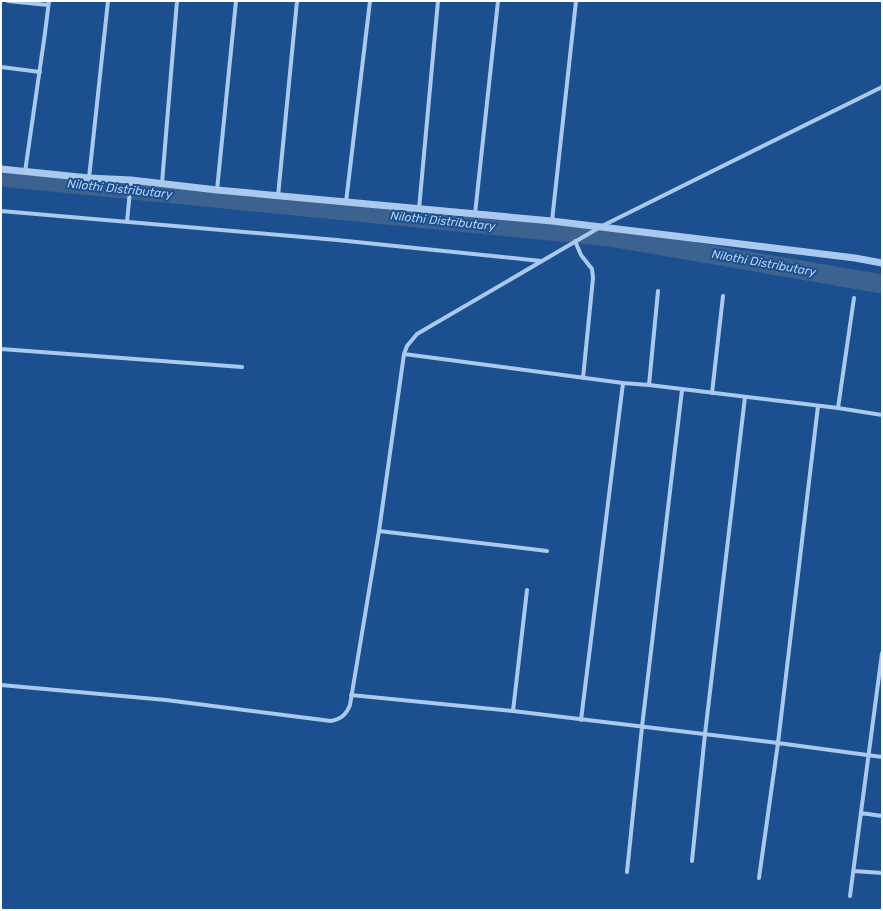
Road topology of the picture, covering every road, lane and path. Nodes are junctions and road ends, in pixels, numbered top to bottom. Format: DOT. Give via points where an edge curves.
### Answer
graph roads {
  1 [pos="8,1"];
  2 [pos="108,1"];
  3 [pos="177,1"];
  4 [pos="236,1"];
  5 [pos="298,1"];
  6 [pos="370,1"];
  7 [pos="438,1"];
  8 [pos="498,1"];
  9 [pos="576,1"];
  10 [pos="49,3"];
  11 [pos="1,67"];
  12 [pos="40,72"];
  13 [pos="882,87"];
  14 [pos="1,169"];
  15 [pos="25,172"];
  16 [pos="89,178"];
  17 [pos="131,180"];
  18 [pos="162,183"];
  19 [pos="217,190"];
  20 [pos="278,196"];
  21 [pos="346,202"];
  22 [pos="419,209"];
  23 [pos="1,211"];
  24 [pos="475,214"];
  25 [pos="552,221"];
  26 [pos="127,222"];
  27 [pos="601,227"];
  28 [pos="576,241"];
  29 [pos="542,261"];
  30 [pos="882,263"];
  31 [pos="658,291"];
  32 [pos="723,296"];
  33 [pos="854,298"];
  34 [pos="1,349"];
  35 [pos="404,354"];
  36 [pos="242,367"];
  37 [pos="583,378"];
  38 [pos="623,383"];
  39 [pos="649,385"];
  40 [pos="682,390"];
  41 [pos="712,393"];
  42 [pos="746,397"];
  43 [pos="818,406"];
  44 [pos="838,408"];
  45 [pos="882,415"];
  46 [pos="379,531"];
  47 [pos="547,551"];
  48 [pos="527,590"];
  49 [pos="882,653"];
  50 [pos="1,685"];
  51 [pos="880,692"];
  52 [pos="351,695"];
  53 [pos="513,712"];
  54 [pos="581,720"];
  55 [pos="642,727"];
  56 [pos="705,734"];
  57 [pos="778,743"];
  58 [pos="869,755"];
  59 [pos="882,757"];
  60 [pos="861,813"];
  61 [pos="882,816"];
  62 [pos="692,861"];
  63 [pos="854,871"];
  64 [pos="627,872"];
  65 [pos="882,874"];
  66 [pos="759,878"];
  67 [pos="850,896"];
  1 -- 10 [label="street"];
  2 -- 16 [label="street"];
  3 -- 18 [label="street"];
  4 -- 19 [label="street"];
  5 -- 20 [label="street"];
  6 -- 21 [label="street"];
  7 -- 22 [label="street"];
  8 -- 24 [label="street"];
  9 -- 25 [label="street"];
  10 -- 12 [label="street"];
  11 -- 12 [label="street"];
  12 -- 15 [label="street"];
  13 -- 27 [label="street"];
  14 -- 15 [label="street"];
  15 -- 16 [label="street"];
  16 -- 17 [label="street"];
  17 -- 18 [label="street"];
  17 -- 26 [label="street"];
  18 -- 19 [label="street"];
  19 -- 20 [label="street"];
  20 -- 21 [label="street"];
  21 -- 22 [label="street"];
  22 -- 24 [label="street"];
  23 -- 26 [label="street"];
  24 -- 25 [label="street"];
  25 -- 27 [label="street"];
  26 -- 29 [label="street"];
  27 -- 28 [label="street"];
  27 -- 30 [label="street"];
  28 -- 29 [label="street"];
  28 -- 37 [label="street" via="581,255 592,269 593,278"];
  29 -- 35 [label="street" via="417,334"];
  31 -- 39 [label="street"];
  32 -- 41 [label="street"];
  33 -- 44 [label="street"];
  34 -- 36 [label="street"];
  35 -- 37 [label="street"];
  35 -- 46 [label="street"];
  37 -- 38 [label="street"];
  38 -- 39 [label="street"];
  38 -- 54 [label="street"];
  39 -- 40 [label="street"];
  40 -- 41 [label="street"];
  40 -- 55 [label="street"];
  41 -- 42 [label="street"];
  42 -- 43 [label="street"];
  42 -- 56 [label="street"];
  43 -- 44 [label="street"];
  43 -- 57 [label="street"];
  44 -- 45 [label="street"];
  46 -- 47 [label="street"];
  46 -- 52 [label="street"];
  48 -- 53 [label="street"];
  49 -- 51 [label="street"];
  50 -- 52 [label="street" via="166,700 331,721 338,720 347,713"];
  51 -- 58 [label="street"];
  52 -- 53 [label="street"];
  53 -- 54 [label="street"];
  54 -- 55 [label="street"];
  55 -- 56 [label="street"];
  55 -- 64 [label="street"];
  56 -- 57 [label="street"];
  56 -- 62 [label="street"];
  57 -- 58 [label="street"];
  57 -- 66 [label="street"];
  58 -- 59 [label="street"];
  58 -- 60 [label="street"];
  60 -- 61 [label="street"];
  60 -- 63 [label="street"];
  63 -- 65 [label="street"];
  63 -- 67 [label="street"];
}
